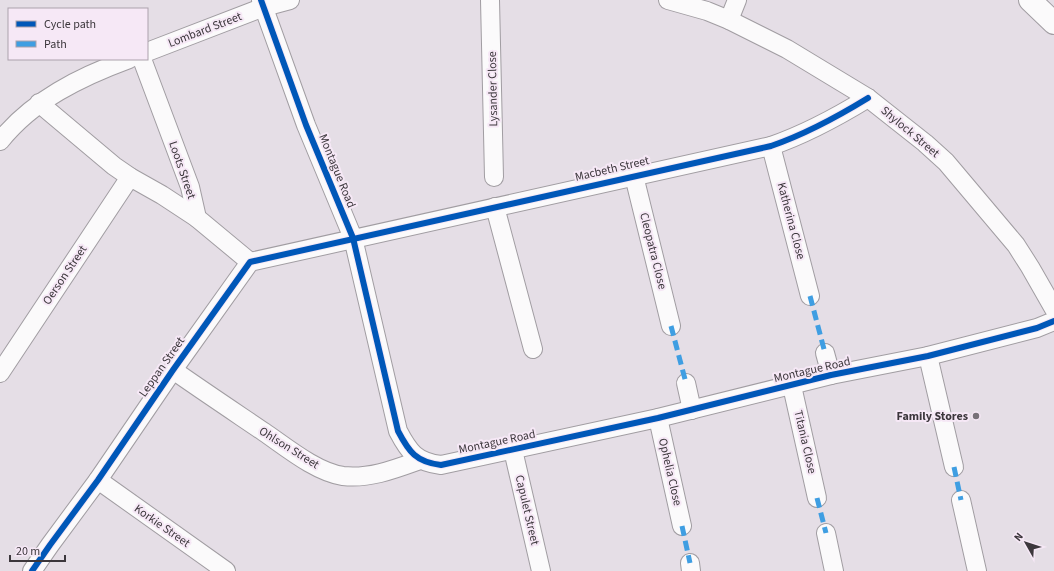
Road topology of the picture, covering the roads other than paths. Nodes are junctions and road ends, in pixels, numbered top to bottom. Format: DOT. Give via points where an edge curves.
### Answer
graph roads {
  1 [pos="290,0"];
  2 [pos="490,0"];
  3 [pos="668,0"];
  4 [pos="737,0"];
  5 [pos="1030,0"];
  6 [pos="262,4"];
  7 [pos="728,20"];
  8 [pos="1054,23"];
  9 [pos="148,52"];
  10 [pos="127,60"];
  11 [pos="142,60"];
  12 [pos="868,98"];
  13 [pos="39,103"];
  14 [pos="0,141"];
  15 [pos="771,146"];
  16 [pos="634,176"];
  17 [pos="130,177"];
  18 [pos="494,177"];
  19 [pos="495,207"];
  20 [pos="197,218"];
  21 [pos="353,238"];
  22 [pos="250,262"];
  23 [pos="810,296"];
  24 [pos="1054,309"];
  25 [pos="1054,321"];
  26 [pos="671,326"];
  27 [pos="533,349"];
  28 [pos="825,353"];
  29 [pos="928,356"];
  30 [pos="173,370"];
  31 [pos="0,373"];
  32 [pos="831,375"];
  33 [pos="686,383"];
  34 [pos="792,386"];
  35 [pos="692,410"];
  36 [pos="658,418"];
  37 [pos="513,450"];
  38 [pos="420,460"];
  39 [pos="954,467"];
  40 [pos="98,480"];
  41 [pos="817,498"];
  42 [pos="961,500"];
  43 [pos="682,526"];
  44 [pos="826,533"];
  45 [pos="32,571"];
  46 [pos="226,571"];
  47 [pos="541,571"];
  48 [pos="834,571"];
  49 [pos="977,571"];
  1 -- 6 [label="street"];
  2 -- 18 [label="street, Lysander Close"];
  3 -- 7 [label="street, Shylock Street"];
  4 -- 7 [label="street"];
  5 -- 8 [label="street"];
  6 -- 9 [label="street, Lombard Street"];
  6 -- 21 [label="street, Montague Road" via="306,125"];
  7 -- 12 [label="street, Shylock Street" via="787,49"];
  10 -- 13 [label="street" via="76,81"];
  11 -- 20 [label="street, Loots Street" via="190,187"];
  12 -- 15 [label="street, Macbeth Street" via="816,128"];
  12 -- 24 [label="street, Shylock Street" via="946,162 1016,245"];
  13 -- 14 [label="street" via="18,120"];
  13 -- 17 [label="street"];
  15 -- 16 [label="street, Macbeth Street"];
  15 -- 23 [label="street, Katherina Close"];
  16 -- 19 [label="street, Macbeth Street"];
  16 -- 26 [label="street, Cleopatra Close"];
  17 -- 20 [label="street"];
  17 -- 31 [label="street, Oerson Street"];
  19 -- 21 [label="street, Macbeth Street"];
  19 -- 27 [label="street"];
  20 -- 22 [label="street"];
  21 -- 22 [label="street"];
  21 -- 38 [label="street, Montague Road" via="398,431 411,452"];
  22 -- 30 [label="street, Leppan Street"];
  25 -- 29 [label="street, Montague Road" via="1026,331"];
  28 -- 32 [label="street"];
  29 -- 32 [label="street, Montague Road"];
  29 -- 39 [label="street"];
  30 -- 38 [label="street, Ohlson Street" via="320,468 342,476 359,477 389,471"];
  30 -- 40 [label="street, Leppan Street"];
  32 -- 34 [label="street, Montague Road"];
  33 -- 35 [label="street"];
  34 -- 35 [label="street, Montague Road"];
  34 -- 41 [label="street, Titania Close"];
  35 -- 36 [label="street, Montague Road"];
  36 -- 37 [label="street, Montague Road"];
  36 -- 43 [label="street, Ophelia Close"];
  37 -- 38 [label="street, Montague Road" via="441,465"];
  37 -- 47 [label="street, Capulet Street"];
  40 -- 45 [label="street, Leppan Street"];
  40 -- 46 [label="street, Korkie Street"];
  42 -- 49 [label="street"];
  44 -- 48 [label="street"];
}
